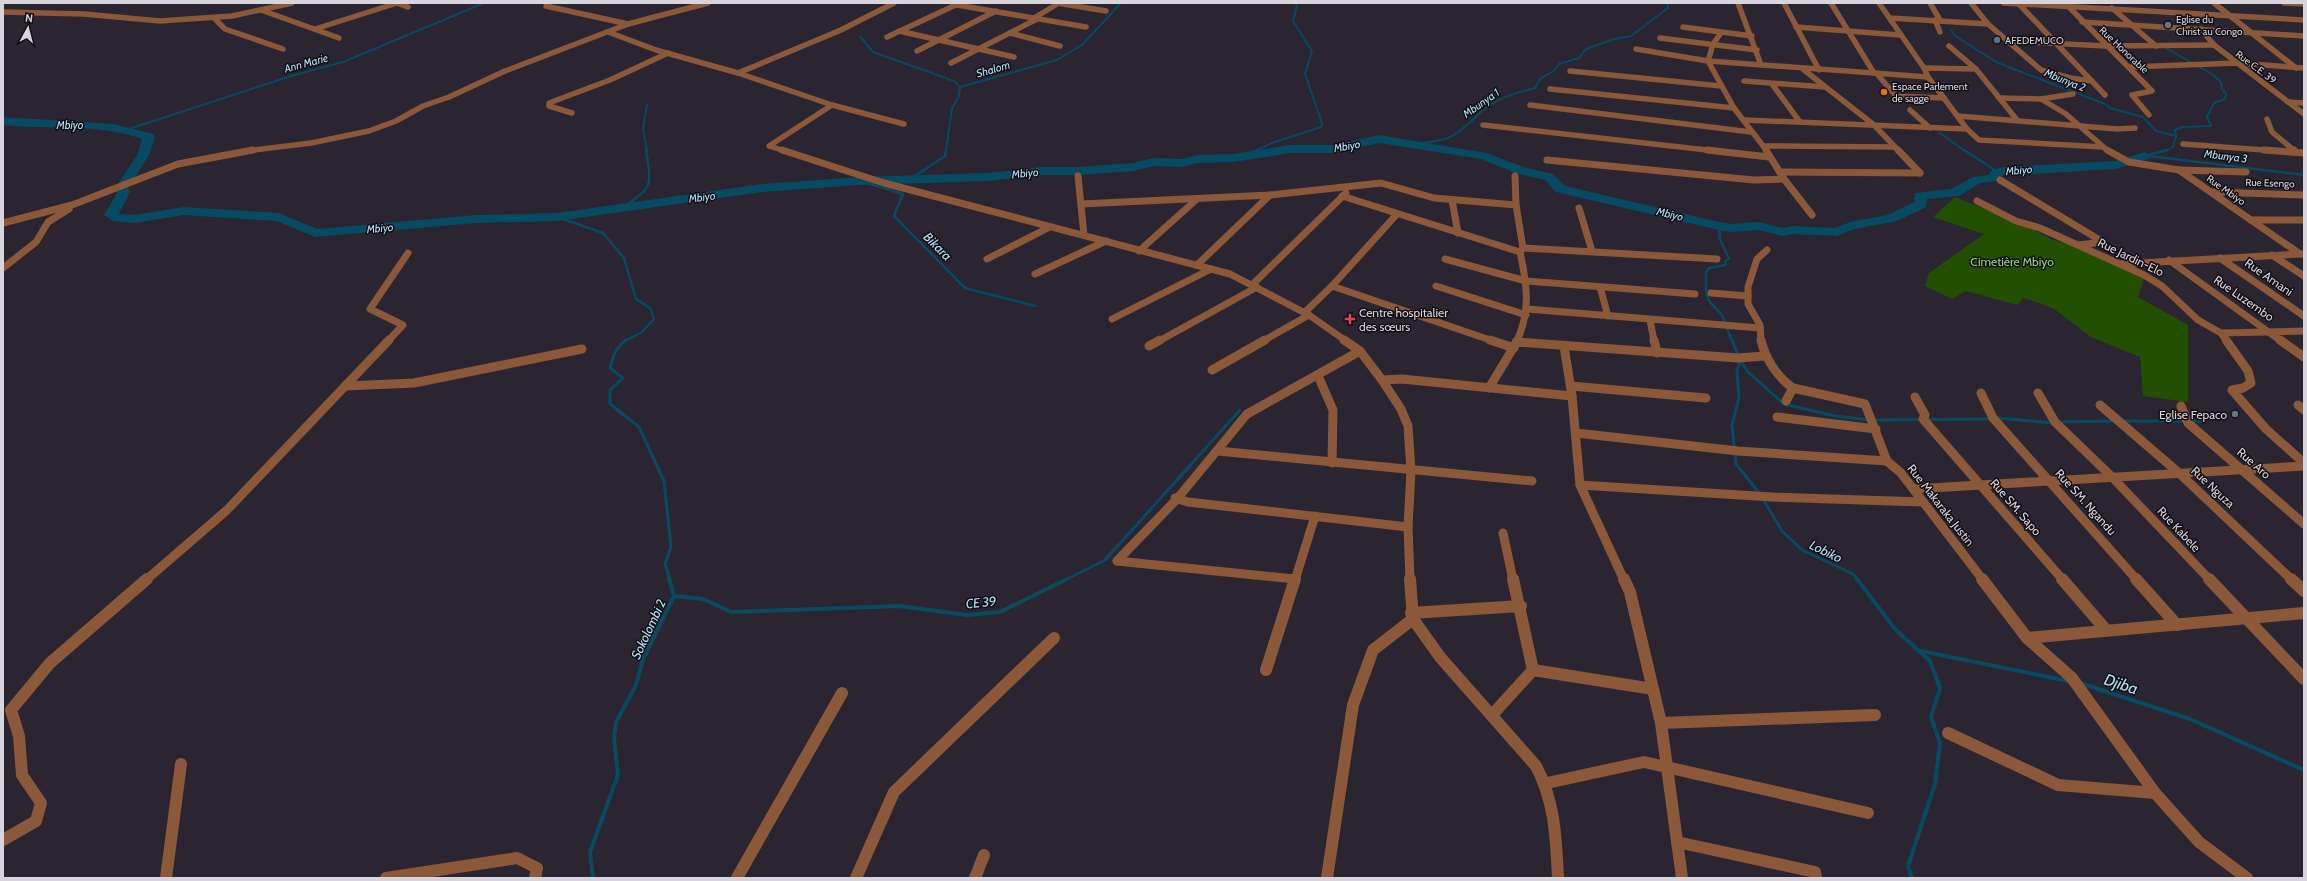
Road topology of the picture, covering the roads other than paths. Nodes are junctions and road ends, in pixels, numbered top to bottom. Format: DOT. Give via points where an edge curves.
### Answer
graph roads {
  1 [pos="292,3"];
  2 [pos="397,3"];
  3 [pos="708,3"];
  4 [pos="894,3"];
  5 [pos="1058,3"];
  6 [pos="1734,3"];
  7 [pos="1738,3"];
  8 [pos="1784,3"];
  9 [pos="1831,3"];
  10 [pos="1879,3"];
  11 [pos="1930,3"];
  12 [pos="1971,3"];
  13 [pos="2004,3"];
  14 [pos="2018,3"];
  15 [pos="2107,3"];
  16 [pos="2214,3"];
  17 [pos="2284,3"];
  18 [pos="959,4"];
  19 [pos="2304,4"];
  20 [pos="546,6"];
  21 [pos="2068,6"];
  22 [pos="408,7"];
  23 [pos="2113,8"];
  24 [pos="261,10"];
  25 [pos="996,11"];
  26 [pos="1106,11"];
  27 [pos="3,12"];
  28 [pos="2230,15"];
  29 [pos="214,18"];
  30 [pos="1035,18"];
  31 [pos="1890,18"];
  32 [pos="1937,20"];
  33 [pos="2304,20"];
  34 [pos="2082,22"];
  35 [pos="628,24"];
  36 [pos="1988,24"];
  37 [pos="2129,24"];
  38 [pos="1086,27"];
  39 [pos="1683,27"];
  40 [pos="1796,27"];
  41 [pos="2202,29"];
  42 [pos="315,30"];
  43 [pos="899,31"];
  44 [pos="1848,31"];
  45 [pos="608,32"];
  46 [pos="1940,32"];
  47 [pos="1010,33"];
  48 [pos="1721,33"];
  49 [pos="2252,33"];
  50 [pos="1900,34"];
  51 [pos="1752,36"];
  52 [pos="2304,36"];
  53 [pos="887,37"];
  54 [pos="339,38"];
  55 [pos="1660,38"];
  56 [pos="940,39"];
  57 [pos="2008,41"];
  58 [pos="2056,43"];
  59 [pos="1713,44"];
  60 [pos="2214,45"];
  61 [pos="1060,46"];
  62 [pos="1948,46"];
  63 [pos="2106,46"];
  64 [pos="2156,46"];
  65 [pos="980,48"];
  66 [pos="282,49"];
  67 [pos="1636,49"];
  68 [pos="1757,50"];
  69 [pos="917,51"];
  70 [pos="668,53"];
  71 [pos="1014,57"];
  72 [pos="1708,61"];
  73 [pos="951,63"];
  74 [pos="2237,63"];
  75 [pos="1761,65"];
  76 [pos="2130,67"];
  77 [pos="2295,67"];
  78 [pos="1924,68"];
  79 [pos="2304,68"];
  80 [pos="1976,69"];
  81 [pos="1804,70"];
  82 [pos="1820,70"];
  83 [pos="1570,71"];
  84 [pos="738,73"];
  85 [pos="1875,74"];
  86 [pos="2304,74"];
  87 [pos="1928,77"];
  88 [pos="1744,81"];
  89 [pos="2092,81"];
  90 [pos="1772,84"];
  91 [pos="1720,86"];
  92 [pos="1825,87"];
  93 [pos="1550,89"];
  94 [pos="2073,94"];
  95 [pos="2106,95"];
  96 [pos="1944,98"];
  97 [pos="1999,98"];
  98 [pos="2041,99"];
  99 [pos="2288,102"];
  100 [pos="2304,103"];
  101 [pos="832,105"];
  102 [pos="1530,105"];
  103 [pos="1734,108"];
  104 [pos="1910,110"];
  105 [pos="572,113"];
  106 [pos="2304,114"];
  107 [pos="2148,115"];
  108 [pos="1958,116"];
  109 [pos="2267,119"];
  110 [pos="1745,120"];
  111 [pos="2017,120"];
  112 [pos="1800,122"];
  113 [pos="904,124"];
  114 [pos="2077,124"];
  115 [pos="1483,125"];
  116 [pos="1874,125"];
  117 [pos="1930,128"];
  118 [pos="2135,128"];
  119 [pos="1967,129"];
  120 [pos="1751,132"];
  121 [pos="2183,144"];
  122 [pos="1764,146"];
  123 [pos="1895,147"];
  124 [pos="2103,147"];
  125 [pos="2296,152"];
  126 [pos="2304,153"];
  127 [pos="1769,157"];
  128 [pos="1547,160"];
  129 [pos="2179,170"];
  130 [pos="1780,172"];
  131 [pos="2246,172"];
  132 [pos="1078,176"];
  133 [pos="1515,176"];
  134 [pos="1784,179"];
  135 [pos="2000,180"];
  136 [pos="1354,186"];
  137 [pos="2211,192"];
  138 [pos="1270,195"];
  139 [pos="2304,195"];
  140 [pos="1342,196"];
  141 [pos="1197,199"];
  142 [pos="1452,200"];
  143 [pos="1977,201"];
  144 [pos="81,202"];
  145 [pos="1081,204"];
  146 [pos="1516,204"];
  147 [pos="1579,208"];
  148 [pos="1397,214"];
  149 [pos="1812,215"];
  150 [pos="2251,220"];
  151 [pos="2304,220"];
  152 [pos="3,223"];
  153 [pos="1050,227"];
  154 [pos="1458,233"];
  155 [pos="1084,236"];
  156 [pos="1106,241"];
  157 [pos="2078,245"];
  158 [pos="1139,250"];
  159 [pos="1522,250"];
  160 [pos="1767,250"];
  161 [pos="1592,251"];
  162 [pos="408,253"];
  163 [pos="2302,254"];
  164 [pos="2272,255"];
  165 [pos="987,258"];
  166 [pos="1445,258"];
  167 [pos="2220,258"];
  168 [pos="1717,259"];
  169 [pos="2169,260"];
  170 [pos="2121,264"];
  171 [pos="1197,265"];
  172 [pos="3,268"];
  173 [pos="1211,269"];
  174 [pos="1035,274"];
  175 [pos="2304,276"];
  176 [pos="1526,281"];
  177 [pos="1255,286"];
  178 [pos="1332,286"];
  179 [pos="1436,286"];
  180 [pos="1600,287"];
  181 [pos="1711,293"];
  182 [pos="1695,294"];
  183 [pos="1748,296"];
  184 [pos="1527,312"];
  185 [pos="1306,314"];
  186 [pos="1608,316"];
  187 [pos="2304,316"];
  188 [pos="1112,319"];
  189 [pos="1650,320"];
  190 [pos="1760,328"];
  191 [pos="2304,331"];
  192 [pos="2272,332"];
  193 [pos="2222,333"];
  194 [pos="1515,345"];
  195 [pos="1149,346"];
  196 [pos="1564,346"];
  197 [pos="582,348"];
  198 [pos="1360,351"];
  199 [pos="1657,353"];
  200 [pos="1765,356"];
  201 [pos="2304,357"];
  202 [pos="1212,370"];
  203 [pos="1316,376"];
  204 [pos="1382,380"];
  205 [pos="345,386"];
  206 [pos="1489,388"];
  207 [pos="1793,388"];
  208 [pos="1571,391"];
  209 [pos="1981,393"];
  210 [pos="2038,393"];
  211 [pos="1915,397"];
  212 [pos="1706,398"];
  213 [pos="1786,401"];
  214 [pos="2100,405"];
  215 [pos="2181,406"];
  216 [pos="1777,417"];
  217 [pos="1876,429"];
  218 [pos="1576,433"];
  219 [pos="1218,451"];
  220 [pos="1887,461"];
  221 [pos="1332,463"];
  222 [pos="2304,464"];
  223 [pos="2244,470"];
  224 [pos="1411,471"];
  225 [pos="2179,473"];
  226 [pos="2112,477"];
  227 [pos="2050,481"];
  228 [pos="1532,482"];
  229 [pos="1580,485"];
  230 [pos="1979,485"];
  231 [pos="1913,489"];
  232 [pos="1176,499"];
  233 [pos="1923,502"];
  234 [pos="1315,516"];
  235 [pos="2304,524"];
  236 [pos="1408,527"];
  237 [pos="1503,533"];
  238 [pos="1295,579"];
  239 [pos="2304,591"];
  240 [pos="1521,606"];
  241 [pos="2304,613"];
  242 [pos="1412,616"];
  243 [pos="2244,618"];
  244 [pos="2177,625"];
  245 [pos="2106,630"];
  246 [pos="1054,638"];
  247 [pos="2027,638"];
  248 [pos="1266,670"];
  249 [pos="1534,670"];
  250 [pos="2304,680"];
  251 [pos="1653,689"];
  252 [pos="842,693"];
  253 [pos="1492,715"];
  254 [pos="1875,716"];
  255 [pos="1661,723"];
  256 [pos="1948,733"];
  257 [pos="181,764"];
  258 [pos="1666,767"];
  259 [pos="1547,783"];
  260 [pos="2155,793"];
  261 [pos="1868,813"];
  262 [pos="3,840"];
  263 [pos="1676,842"];
  264 [pos="984,855"];
  265 [pos="166,878"];
  266 [pos="386,878"];
  267 [pos="535,878"];
  268 [pos="737,878"];
  269 [pos="856,878"];
  270 [pos="975,878"];
  271 [pos="1327,878"];
  272 [pos="1558,878"];
  273 [pos="1682,878"];
  274 [pos="1816,878"];
  275 [pos="2248,878"];
  1 -- 24 [label="street"];
  2 -- 22 [label="street"];
  2 -- 42 [label="street"];
  3 -- 35 [label="street"];
  4 -- 84 [label="street" via="863,16 841,30"];
  5 -- 26 [label="street"];
  5 -- 30 [label="street"];
  6 -- 7 [label="street"];
  7 -- 51 [label="street"];
  8 -- 40 [label="street"];
  9 -- 44 [label="street"];
  10 -- 31 [label="street"];
  11 -- 32 [label="street"];
  12 -- 36 [label="street"];
  13 -- 14 [label="street"];
  14 -- 21 [label="street"];
  14 -- 58 [label="street"];
  15 -- 23 [label="street"];
  16 -- 28 [label="street"];
  17 -- 19 [label="street"];
  18 -- 25 [label="street"];
  18 -- 43 [label="street"];
  20 -- 35 [label="street"];
  21 -- 23 [label="street"];
  21 -- 34 [label="street, Rue Honorable"];
  23 -- 28 [label="street"];
  23 -- 37 [label="street"];
  24 -- 29 [label="street"];
  24 -- 42 [label="street"];
  25 -- 30 [label="street"];
  25 -- 56 [label="street"];
  27 -- 29 [label="street" via="84,14 144,22"];
  28 -- 33 [label="street"];
  28 -- 49 [label="street"];
  29 -- 66 [label="street" via="225,29"];
  30 -- 38 [label="street"];
  30 -- 47 [label="street"];
  31 -- 32 [label="street"];
  31 -- 50 [label="street"];
  32 -- 36 [label="street"];
  32 -- 46 [label="street"];
  34 -- 37 [label="street"];
  34 -- 63 [label="street, Rue Honorable"];
  35 -- 45 [label="street"];
  36 -- 57 [label="street"];
  37 -- 41 [label="street"];
  37 -- 64 [label="street"];
  39 -- 48 [label="street"];
  40 -- 44 [label="street"];
  40 -- 82 [label="street"];
  41 -- 49 [label="street"];
  41 -- 60 [label="street, Rue C.E. 39"];
  42 -- 54 [label="street"];
  43 -- 53 [label="street"];
  43 -- 56 [label="street"];
  44 -- 50 [label="street"];
  44 -- 85 [label="street"];
  45 -- 70 [label="street"];
  45 -- 144 [label="street" via="505,71 369,132 333,141 192,160 134,179"];
  47 -- 61 [label="street"];
  47 -- 65 [label="street"];
  48 -- 51 [label="street"];
  48 -- 59 [label="street"];
  49 -- 52 [label="street"];
  49 -- 77 [label="street"];
  50 -- 78 [label="street"];
  51 -- 68 [label="street"];
  55 -- 59 [label="street"];
  56 -- 65 [label="street"];
  56 -- 69 [label="street"];
  57 -- 58 [label="street"];
  57 -- 89 [label="street" via="2041,70"];
  58 -- 63 [label="street"];
  58 -- 89 [label="street"];
  59 -- 68 [label="street"];
  59 -- 72 [label="street"];
  60 -- 64 [label="street"];
  60 -- 74 [label="street, Rue C.E. 39"];
  62 -- 80 [label="street"];
  63 -- 64 [label="street"];
  63 -- 76 [label="street, Rue Honorable"];
  65 -- 71 [label="street"];
  65 -- 73 [label="street"];
  67 -- 72 [label="street"];
  68 -- 75 [label="street"];
  70 -- 84 [label="street"];
  70 -- 105 [label="street" via="610,80 549,103 549,106"];
  72 -- 75 [label="street"];
  72 -- 91 [label="street"];
  74 -- 76 [label="street"];
  74 -- 77 [label="street"];
  74 -- 99 [label="street, Rue C.E. 39"];
  75 -- 81 [label="street"];
  76 -- 107 [label="street, Rue Honorable" via="2152,91 2132,95"];
  77 -- 79 [label="street"];
  77 -- 86 [label="street"];
  78 -- 80 [label="street"];
  78 -- 87 [label="street"];
  80 -- 97 [label="street"];
  81 -- 82 [label="street"];
  81 -- 92 [label="street"];
  82 -- 85 [label="street"];
  83 -- 91 [label="street"];
  84 -- 101 [label="street"];
  85 -- 87 [label="street"];
  85 -- 96 [label="street" via="1896,96"];
  87 -- 96 [label="street"];
  88 -- 90 [label="street"];
  89 -- 95 [label="street"];
  90 -- 92 [label="street"];
  90 -- 112 [label="street"];
  91 -- 103 [label="street"];
  92 -- 116 [label="street"];
  93 -- 103 [label="street"];
  94 -- 98 [label="street"];
  96 -- 108 [label="street"];
  97 -- 98 [label="street"];
  97 -- 111 [label="street"];
  98 -- 114 [label="street, Rue Mbiyo"];
  99 -- 100 [label="street"];
  99 -- 106 [label="street, Rue C.E. 39"];
  101 -- 113 [label="street"];
  101 -- 153 [label="street" via="769,146 884,183"];
  102 -- 120 [label="street"];
  103 -- 110 [label="street"];
  104 -- 117 [label="street"];
  108 -- 111 [label="street"];
  108 -- 119 [label="street"];
  109 -- 125 [label="street" via="2272,132"];
  110 -- 112 [label="street"];
  110 -- 120 [label="street"];
  111 -- 114 [label="street"];
  112 -- 116 [label="street"];
  114 -- 118 [label="street" via="2117,129"];
  114 -- 124 [label="street, Rue Mbiyo"];
  115 -- 127 [label="street"];
  116 -- 117 [label="street"];
  116 -- 123 [label="street"];
  117 -- 119 [label="street"];
  119 -- 124 [label="street" via="1979,140"];
  120 -- 122 [label="street"];
  121 -- 125 [label="street"];
  122 -- 123 [label="street"];
  122 -- 127 [label="street"];
  123 -- 130 [label="street" via="1920,173"];
  124 -- 129 [label="street, Rue Mbiyo" via="2130,162 2147,167 2168,166"];
  125 -- 126 [label="street"];
  127 -- 130 [label="street"];
  128 -- 134 [label="street" via="1754,180"];
  129 -- 131 [label="street"];
  129 -- 137 [label="street, Rue Mbiyo"];
  130 -- 134 [label="street"];
  132 -- 145 [label="street"];
  133 -- 146 [label="street"];
  134 -- 149 [label="street"];
  135 -- 157 [label="street" via="2103,242"];
  136 -- 138 [label="street"];
  136 -- 140 [label="street"];
  136 -- 142 [label="street" via="1381,183"];
  137 -- 139 [label="street, Rue Esengo"];
  137 -- 150 [label="street, Rue Mbiyo"];
  138 -- 141 [label="street"];
  138 -- 171 [label="street"];
  140 -- 148 [label="street"];
  140 -- 177 [label="street"];
  141 -- 145 [label="street"];
  141 -- 158 [label="street"];
  142 -- 146 [label="street"];
  142 -- 154 [label="street"];
  143 -- 157 [label="street, Rue Jardin-Elo" via="2016,221"];
  144 -- 152 [label="street"];
  144 -- 172 [label="street" via="48,222 36,242"];
  145 -- 155 [label="street"];
  146 -- 159 [label="street"];
  147 -- 161 [label="street"];
  148 -- 154 [label="street"];
  148 -- 178 [label="street"];
  150 -- 151 [label="street"];
  150 -- 163 [label="street, Rue Mbiyo"];
  153 -- 155 [label="street"];
  153 -- 165 [label="street"];
  154 -- 159 [label="street"];
  155 -- 156 [label="street"];
  156 -- 158 [label="street"];
  156 -- 174 [label="street"];
  157 -- 170 [label="street, Rue Jardin-Elo"];
  158 -- 171 [label="street"];
  159 -- 161 [label="street"];
  159 -- 176 [label="street"];
  160 -- 183 [label="street, Rue Makaraka Justin" via="1757,259 1748,287"];
  161 -- 168 [label="street"];
  162 -- 205 [label="street" via="370,309 403,325"];
  163 -- 164 [label="street"];
  164 -- 167 [label="street"];
  164 -- 175 [label="street"];
  166 -- 176 [label="street"];
  167 -- 169 [label="street"];
  167 -- 187 [label="street, Rue Amani"];
  169 -- 170 [label="street"];
  169 -- 192 [label="street, Rue Luzembo"];
  170 -- 193 [label="street, Rue Jardin-Elo" via="2162,286 2198,320"];
  171 -- 173 [label="street"];
  173 -- 177 [label="street" via="1230,274"];
  173 -- 188 [label="street"];
  176 -- 180 [label="street"];
  176 -- 184 [label="street"];
  177 -- 185 [label="street"];
  177 -- 195 [label="street"];
  178 -- 185 [label="street"];
  178 -- 194 [label="street"];
  179 -- 184 [label="street"];
  180 -- 182 [label="street"];
  180 -- 186 [label="street"];
  181 -- 183 [label="street"];
  183 -- 190 [label="street, Rue Makaraka Justin" via="1748,304"];
  184 -- 186 [label="street"];
  184 -- 194 [label="street"];
  185 -- 198 [label="street"];
  185 -- 202 [label="street"];
  186 -- 189 [label="street"];
  189 -- 190 [label="street"];
  189 -- 199 [label="street"];
  190 -- 200 [label="street, Rue Makaraka Justin"];
  191 -- 192 [label="street"];
  192 -- 193 [label="street"];
  192 -- 201 [label="street, Rue Luzembo"];
  193 -- 222 [label="street, Rue Jardin-Elo" via="2248,371 2251,383 2232,390 2266,429"];
  194 -- 196 [label="street"];
  194 -- 206 [label="street"];
  196 -- 199 [label="street"];
  196 -- 208 [label="street"];
  197 -- 205 [label="street" via="414,383"];
  198 -- 203 [label="street"];
  198 -- 204 [label="street"];
  199 -- 200 [label="street" via="1738,358"];
  200 -- 207 [label="street, Rue Makaraka Justin"];
  203 -- 219 [label="street" via="1247,414"];
  203 -- 221 [label="street" via="1333,410"];
  204 -- 206 [label="street" via="1402,379"];
  204 -- 224 [label="street" via="1408,426"];
  205 -- 262 [label="street" via="227,510 50,663 11,710 19,736 22,775 42,803 36,822"];
  206 -- 208 [label="street"];
  207 -- 213 [label="street"];
  207 -- 217 [label="street, Rue Makaraka Justin" via="1822,396 1862,402"];
  208 -- 212 [label="street"];
  208 -- 218 [label="street"];
  209 -- 227 [label="street, Rue SM. Ngandu" via="1993,418"];
  210 -- 226 [label="street, Rue Kabele" via="2055,422"];
  211 -- 230 [label="street, Rue SM. Sapo" via="1926,415 1923,419"];
  214 -- 225 [label="street, Rue Nguza"];
  215 -- 223 [label="street, Rue Aro" via="2186,420"];
  216 -- 217 [label="street"];
  217 -- 220 [label="street, Rue Makaraka Justin"];
  218 -- 220 [label="street" via="1725,450"];
  218 -- 229 [label="street"];
  219 -- 221 [label="street"];
  219 -- 232 [label="street"];
  220 -- 231 [label="street, Rue Makaraka Justin" via="1901,473"];
  221 -- 224 [label="street"];
  222 -- 223 [label="street"];
  223 -- 225 [label="street"];
  223 -- 235 [label="street, Rue Aro"];
  224 -- 228 [label="street"];
  224 -- 236 [label="street"];
  225 -- 226 [label="street"];
  225 -- 239 [label="street, Rue Nguza"];
  226 -- 227 [label="street"];
  226 -- 243 [label="street, Rue Kabele"];
  227 -- 230 [label="street"];
  227 -- 244 [label="street, Rue SM. Ngandu"];
  229 -- 233 [label="street" via="1772,497"];
  229 -- 251 [label="street" via="1630,592"];
  230 -- 231 [label="street"];
  230 -- 245 [label="street, Rue SM. Sapo"];
  231 -- 233 [label="street, Rue Makaraka Justin"];
  232 -- 234 [label="street"];
  232 -- 238 [label="street" via="1117,561"];
  233 -- 247 [label="street, Rue Makaraka Justin"];
  234 -- 236 [label="street"];
  234 -- 238 [label="street"];
  236 -- 242 [label="street"];
  237 -- 240 [label="street"];
  238 -- 248 [label="street"];
  240 -- 242 [label="street"];
  240 -- 249 [label="street"];
  241 -- 243 [label="street"];
  242 -- 253 [label="street" via="1440,657"];
  242 -- 271 [label="street" via="1374,650 1353,705"];
  243 -- 244 [label="street"];
  243 -- 250 [label="street, Rue Kabele"];
  244 -- 245 [label="street"];
  245 -- 247 [label="street"];
  246 -- 269 [label="street" via="894,792"];
  247 -- 260 [label="street, Rue Makaraka Justin" via="2072,678"];
  249 -- 251 [label="street"];
  249 -- 253 [label="street"];
  251 -- 255 [label="street"];
  252 -- 268 [label="street"];
  253 -- 259 [label="street" via="1536,766"];
  254 -- 255 [label="street"];
  255 -- 258 [label="street"];
  256 -- 260 [label="street" via="2058,785"];
  257 -- 265 [label="street"];
  258 -- 259 [label="street" via="1644,762"];
  258 -- 261 [label="street"];
  258 -- 263 [label="street"];
  259 -- 272 [label="street" via="1555,818"];
  260 -- 275 [label="street, Rue Makaraka Justin" via="2199,842"];
  263 -- 273 [label="street"];
  263 -- 274 [label="street" via="1815,872"];
  264 -- 270 [label="street"];
  266 -- 267 [label="street" via="517,858 537,868"];
}
